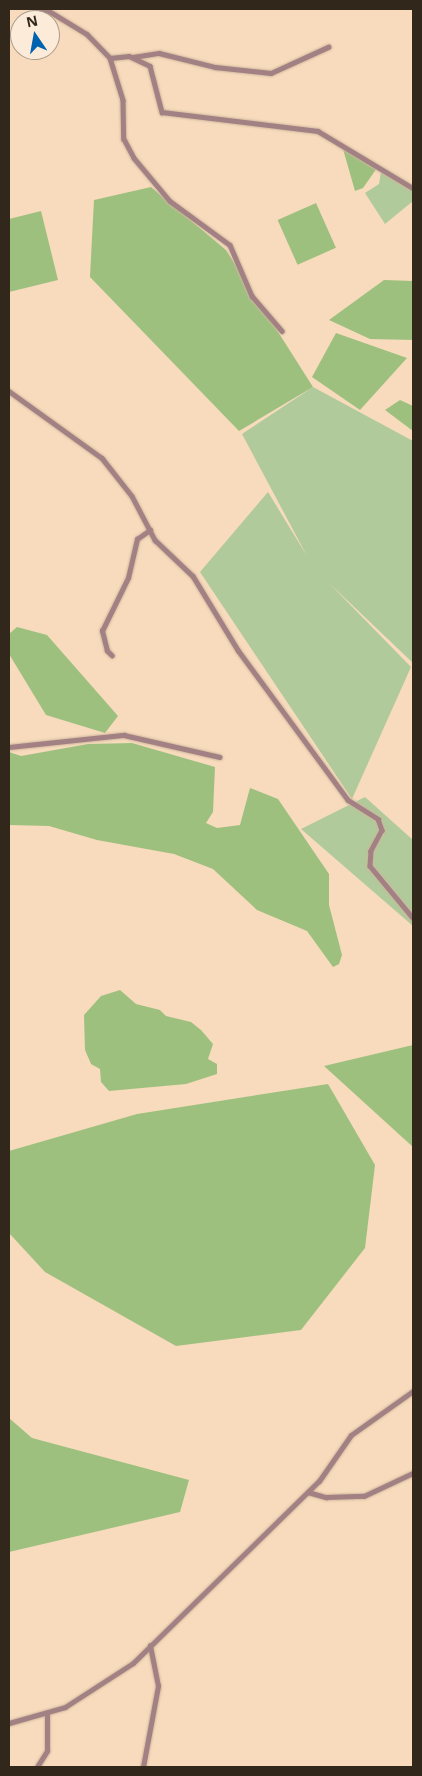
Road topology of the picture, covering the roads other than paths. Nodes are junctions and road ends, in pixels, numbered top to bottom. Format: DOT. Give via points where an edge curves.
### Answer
graph roads {
  1 [pos="60,18"];
  2 [pos="328,47"];
  3 [pos="132,57"];
  4 [pos="110,58"];
  5 [pos="413,188"];
  6 [pos="282,331"];
  7 [pos="9,391"];
  8 [pos="150,530"];
  9 [pos="112,656"];
  10 [pos="9,747"];
  11 [pos="220,757"];
  12 [pos="413,918"];
  13 [pos="413,1391"];
  14 [pos="413,1474"];
  15 [pos="308,1492"];
  16 [pos="150,1646"];
  17 [pos="47,1713"];
  18 [pos="9,1723"];
  19 [pos="37,1767"];
  20 [pos="143,1767"];
  1 -- 4 [label="street" via="87,34"];
  2 -- 3 [label="street" via="271,72 215,67 159,53"];
  3 -- 4 [label="street"];
  3 -- 5 [label="street" via="143,60 155,74 162,112 318,131"];
  4 -- 6 [label="street" via="123,100 124,139 134,158 170,201 195,223 230,245 252,296"];
  7 -- 8 [label="street" via="102,458 138,504"];
  8 -- 9 [label="street" via="137,539 128,578 102,631 107,651"];
  8 -- 12 [label="street" via="160,546 193,576 242,656 348,800 378,819 382,830 371,851 370,866"];
  10 -- 11 [label="street" via="124,735"];
  13 -- 15 [label="street" via="351,1435 328,1471"];
  14 -- 15 [label="street" via="364,1496 326,1497"];
  15 -- 16 [label="street"];
  16 -- 17 [label="street" via="106,1683"];
  16 -- 20 [label="street" via="158,1686"];
  17 -- 18 [label="street"];
  17 -- 19 [label="street" via="47,1752"];
}
